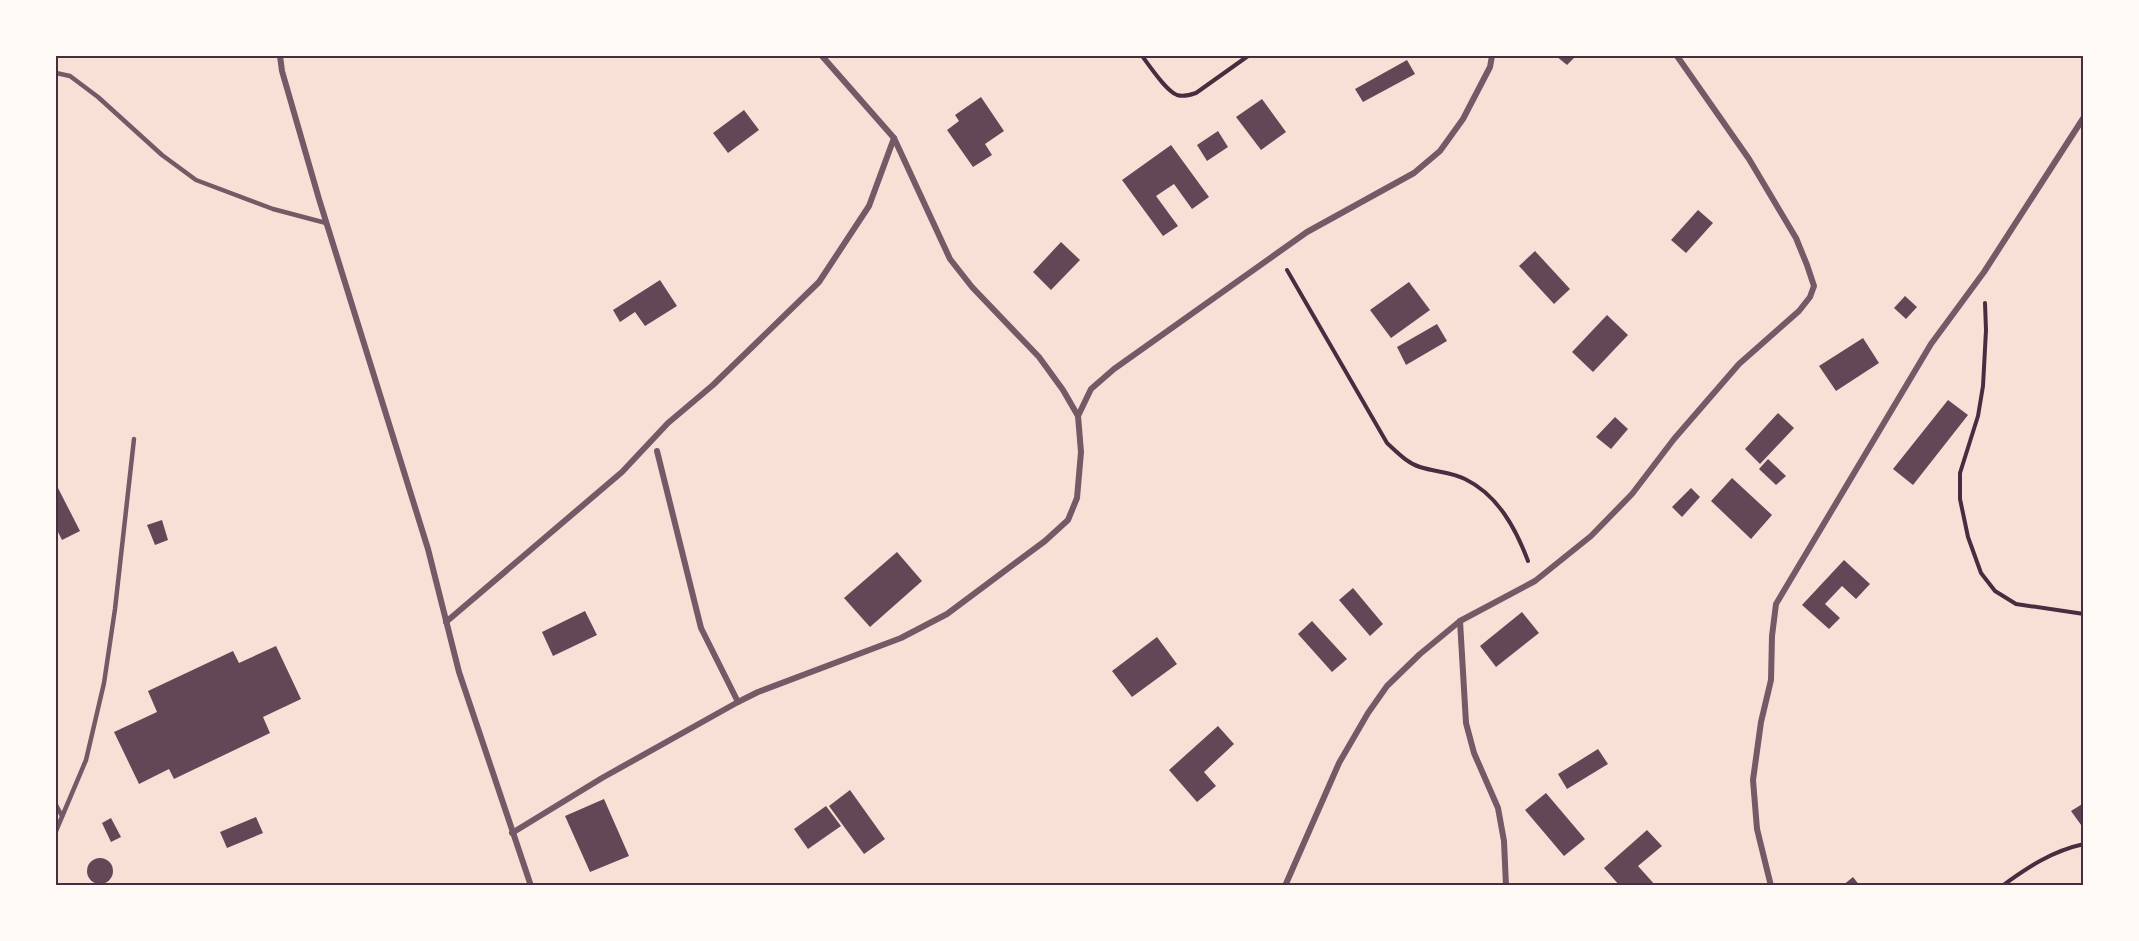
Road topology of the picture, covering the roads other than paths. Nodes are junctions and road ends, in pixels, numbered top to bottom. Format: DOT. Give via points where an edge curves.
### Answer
graph roads {
  1 [pos="280,56"];
  2 [pos="822,56"];
  3 [pos="1492,56"];
  4 [pos="1677,56"];
  5 [pos="56,73"];
  6 [pos="2084,117"];
  7 [pos="894,138"];
  8 [pos="326,223"];
  9 [pos="1077,416"];
  10 [pos="134,439"];
  11 [pos="657,451"];
  12 [pos="1460,621"];
  13 [pos="446,622"];
  14 [pos="738,702"];
  15 [pos="56,805"];
  16 [pos="62,816"];
  17 [pos="56,831"];
  18 [pos="512,832"];
  19 [pos="531,885"];
  20 [pos="1285,885"];
  21 [pos="1506,885"];
  22 [pos="1771,885"];
  1 -- 8 [label="street"];
  2 -- 7 [label="street"];
  3 -- 9 [label="street" via="1463,119 1440,151 1414,173 1307,232 1114,369 1092,389"];
  4 -- 12 [label="street" via="1749,159 1790,228 1814,286 1810,297 1799,312 1738,364 1632,494 1591,536 1535,581"];
  5 -- 8 [label="lane" via="80,83 196,180 273,209"];
  6 -- 22 [label="street" via="1984,272 1931,344 1776,604 1771,680 1753,780 1757,829"];
  7 -- 9 [label="street" via="950,258 972,287 1039,357"];
  7 -- 13 [label="street" via="869,206 819,282 668,423 622,472"];
  8 -- 13 [label="street" via="428,549"];
  9 -- 14 [label="street" via="1081,452 1077,498 1068,520 1045,541 947,615 901,638"];
  10 -- 16 [label="lane" via="104,683 86,760"];
  11 -- 14 [label="street" via="701,628"];
  12 -- 20 [label="street" via="1387,686 1368,713 1339,763"];
  12 -- 21 [label="street" via="1466,723 1474,753 1498,808"];
  13 -- 18 [label="street"];
  14 -- 18 [label="street"];
  15 -- 16 [label="lane"];
  16 -- 17 [label="lane"];
  18 -- 19 [label="street"];
}
